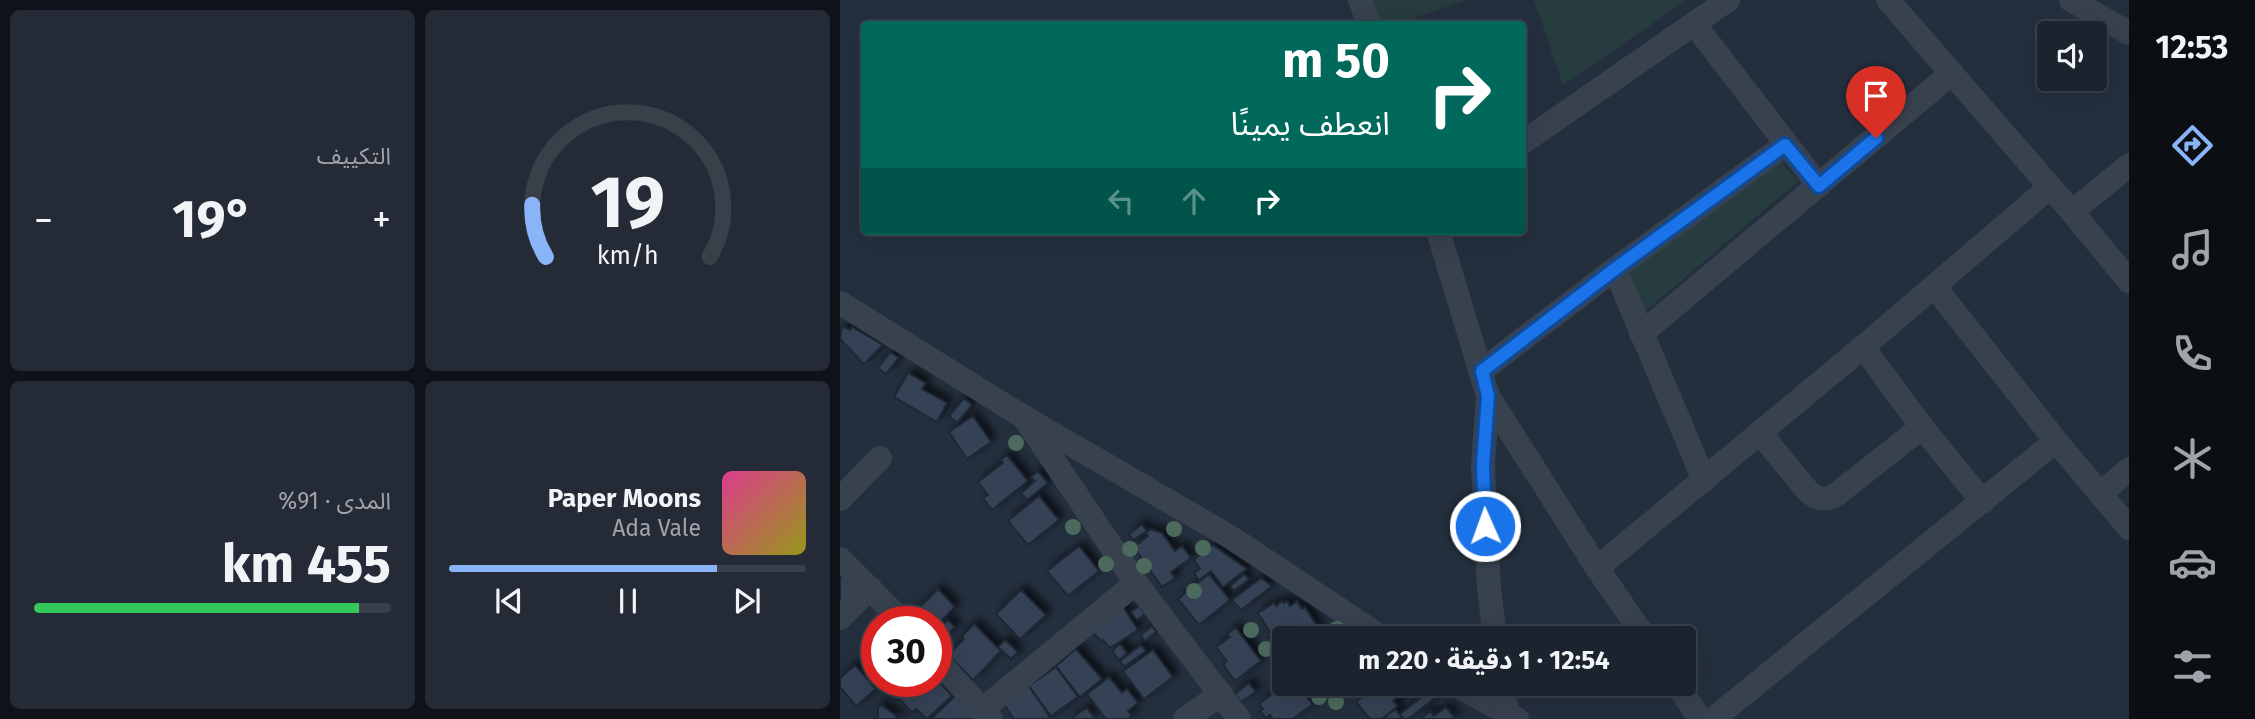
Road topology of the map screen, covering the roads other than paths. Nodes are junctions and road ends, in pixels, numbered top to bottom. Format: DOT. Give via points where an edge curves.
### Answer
graph roads {
  1 [pos="1360,0"];
  2 [pos="1728,0"];
  3 [pos="1888,0"];
  4 [pos="2071,0"];
  5 [pos="1368,21"];
  6 [pos="1695,25"];
  7 [pos="2129,33"];
  8 [pos="1952,73"];
  9 [pos="1526,140"];
  10 [pos="1785,145"];
  11 [pos="2129,165"];
  12 [pos="1819,186"];
  13 [pos="2050,187"];
  14 [pos="2072,212"];
  15 [pos="1439,235"];
  16 [pos="1615,269"];
  17 [pos="2129,281"];
  18 [pos="1934,286"];
  19 [pos="840,303"];
  20 [pos="1642,334"];
  21 [pos="1863,347"];
  22 [pos="1482,371"];
  23 [pos="1488,396"];
  24 [pos="1024,416"];
  25 [pos="1922,427"];
  26 [pos="1760,433"];
  27 [pos="2056,441"];
  28 [pos="880,458"];
  29 [pos="2129,469"];
  30 [pos="1704,480"];
  31 [pos="2101,494"];
  32 [pos="840,499"];
  33 [pos="1983,502"];
  34 [pos="2129,528"];
  35 [pos="840,559"];
  36 [pos="1597,568"];
  37 [pos="1136,583"];
  38 [pos="870,588"];
  39 [pos="887,606"];
  40 [pos="840,618"];
  41 [pos="1364,626"];
  42 [pos="1493,626"];
  43 [pos="1637,626"];
  44 [pos="952,676"];
  45 [pos="1221,694"];
  46 [pos="1475,696"];
  47 [pos="1505,696"];
  48 [pos="1684,696"];
  49 [pos="987,714"];
  50 [pos="1511,717"];
  51 [pos="1185,719"];
  52 [pos="1239,719"];
  53 [pos="1700,719"];
  54 [pos="1713,719"];
  1 -- 5 [label="street"];
  2 -- 6 [label="street"];
  3 -- 8 [label="street"];
  4 -- 7 [label="street"];
  6 -- 9 [label="street"];
  6 -- 10 [label="street"];
  8 -- 12 [label="street"];
  8 -- 13 [label="street"];
  10 -- 12 [label="street"];
  10 -- 16 [label="street"];
  11 -- 14 [label="street"];
  12 -- 20 [label="street"];
  13 -- 14 [label="street"];
  13 -- 18 [label="street"];
  14 -- 17 [label="street"];
  15 -- 22 [label="street"];
  16 -- 20 [label="street"];
  16 -- 22 [label="street"];
  18 -- 21 [label="street"];
  18 -- 27 [label="street"];
  19 -- 24 [label="street"];
  20 -- 30 [label="street"];
  21 -- 25 [label="street"];
  21 -- 26 [label="street"];
  22 -- 23 [label="street"];
  23 -- 36 [label="street"];
  23 -- 42 [label="street" via="1484,489"];
  24 -- 37 [label="street"];
  24 -- 41 [label="street" via="1232,538"];
  25 -- 26 [label="street" via="1825,499 1806,489"];
  25 -- 33 [label="street"];
  26 -- 30 [label="street"];
  27 -- 31 [label="street"];
  27 -- 33 [label="street"];
  28 -- 32 [label="street"];
  29 -- 31 [label="street"];
  30 -- 36 [label="street"];
  31 -- 34 [label="street"];
  33 -- 54 [label="street"];
  35 -- 38 [label="street"];
  36 -- 43 [label="street"];
  37 -- 45 [label="street"];
  37 -- 49 [label="street"];
  38 -- 39 [label="street"];
  38 -- 40 [label="street"];
  44 -- 49 [label="street"];
  45 -- 51 [label="street"];
  45 -- 52 [label="street"];
  46 -- 50 [label="street"];
  47 -- 50 [label="street"];
  48 -- 53 [label="street"];
}
